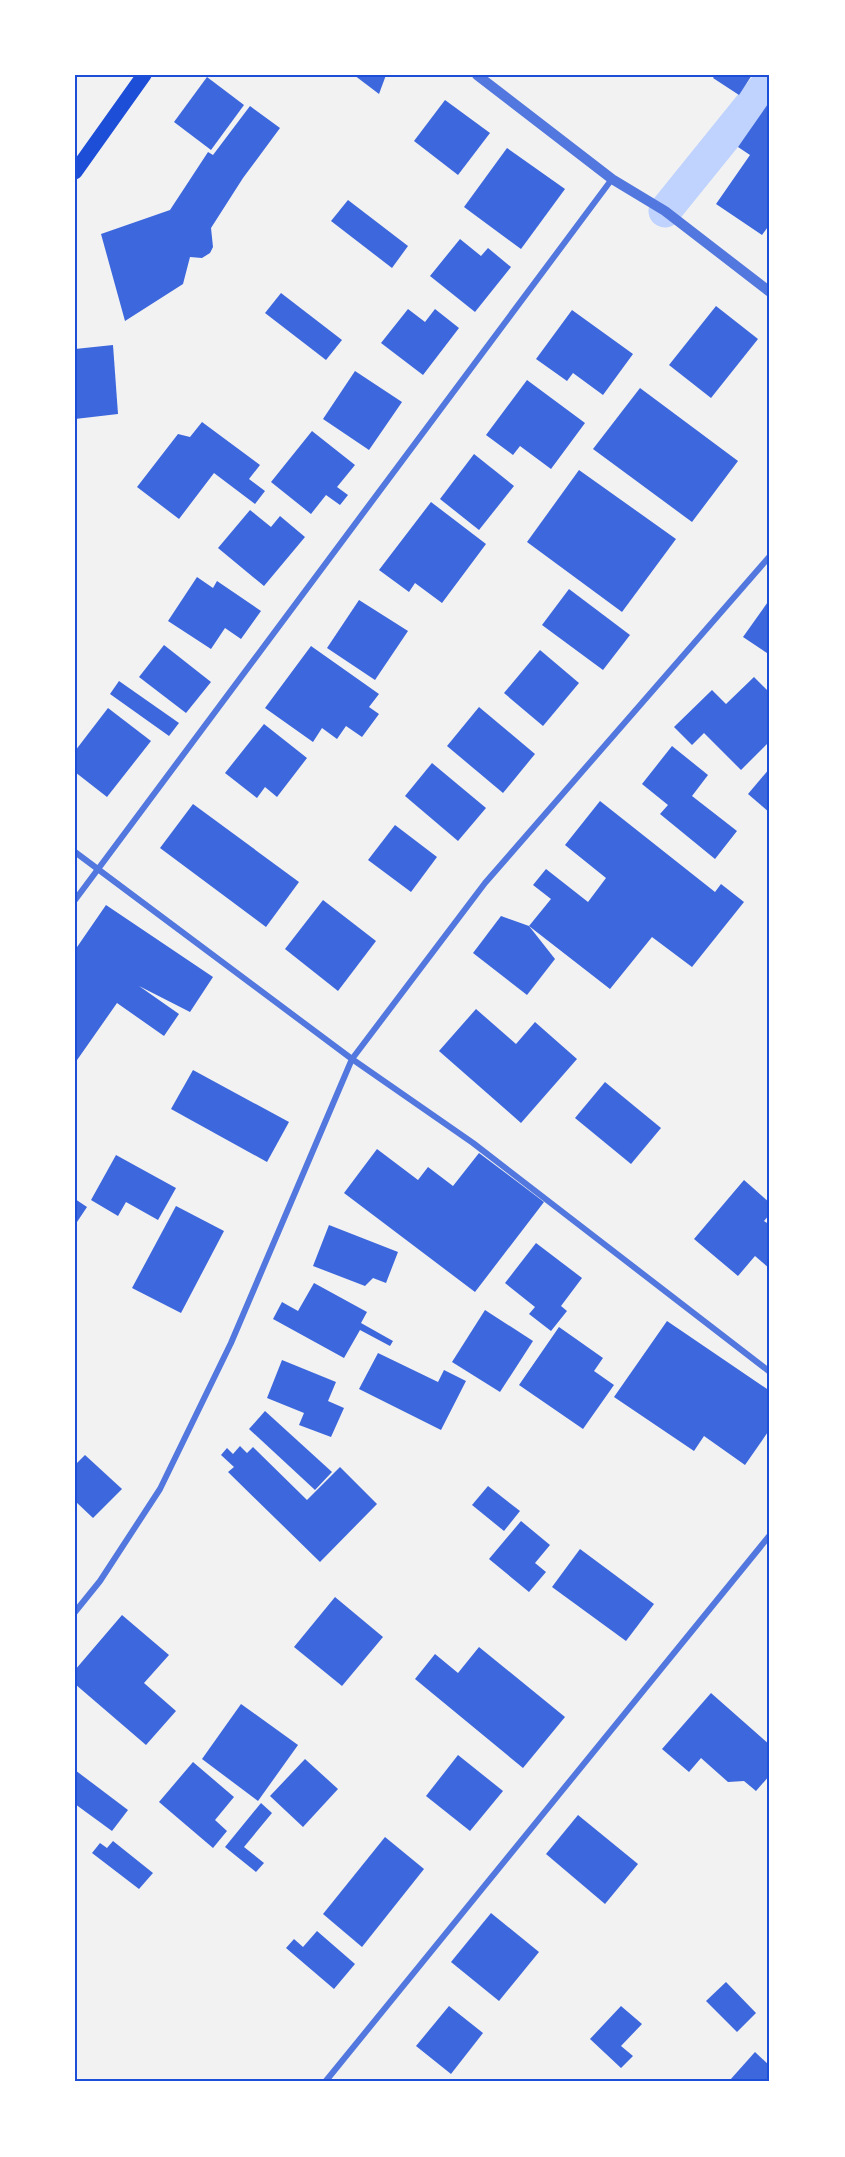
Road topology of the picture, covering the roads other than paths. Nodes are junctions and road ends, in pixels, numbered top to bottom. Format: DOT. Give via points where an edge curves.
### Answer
graph roads {
  1 [pos="144,75"];
  2 [pos="477,75"];
  3 [pos="75,172"];
  4 [pos="612,179"];
  5 [pos="770,292"];
  6 [pos="770,556"];
  7 [pos="75,852"];
  8 [pos="97,869"];
  9 [pos="75,900"];
  10 [pos="352,1059"];
  11 [pos="770,1372"];
  12 [pos="770,1535"];
  13 [pos="75,1612"];
  14 [pos="326,2082"];
  1 -- 3 [label="main road"];
  2 -- 4 [label="street"];
  4 -- 5 [label="street" via="664,211"];
  4 -- 8 [label="street"];
  6 -- 10 [label="street" via="485,883"];
  7 -- 8 [label="street"];
  8 -- 9 [label="street"];
  8 -- 10 [label="street"];
  10 -- 11 [label="street" via="473,1143"];
  10 -- 13 [label="street" via="231,1343 160,1489"];
  12 -- 14 [label="street"];
}
